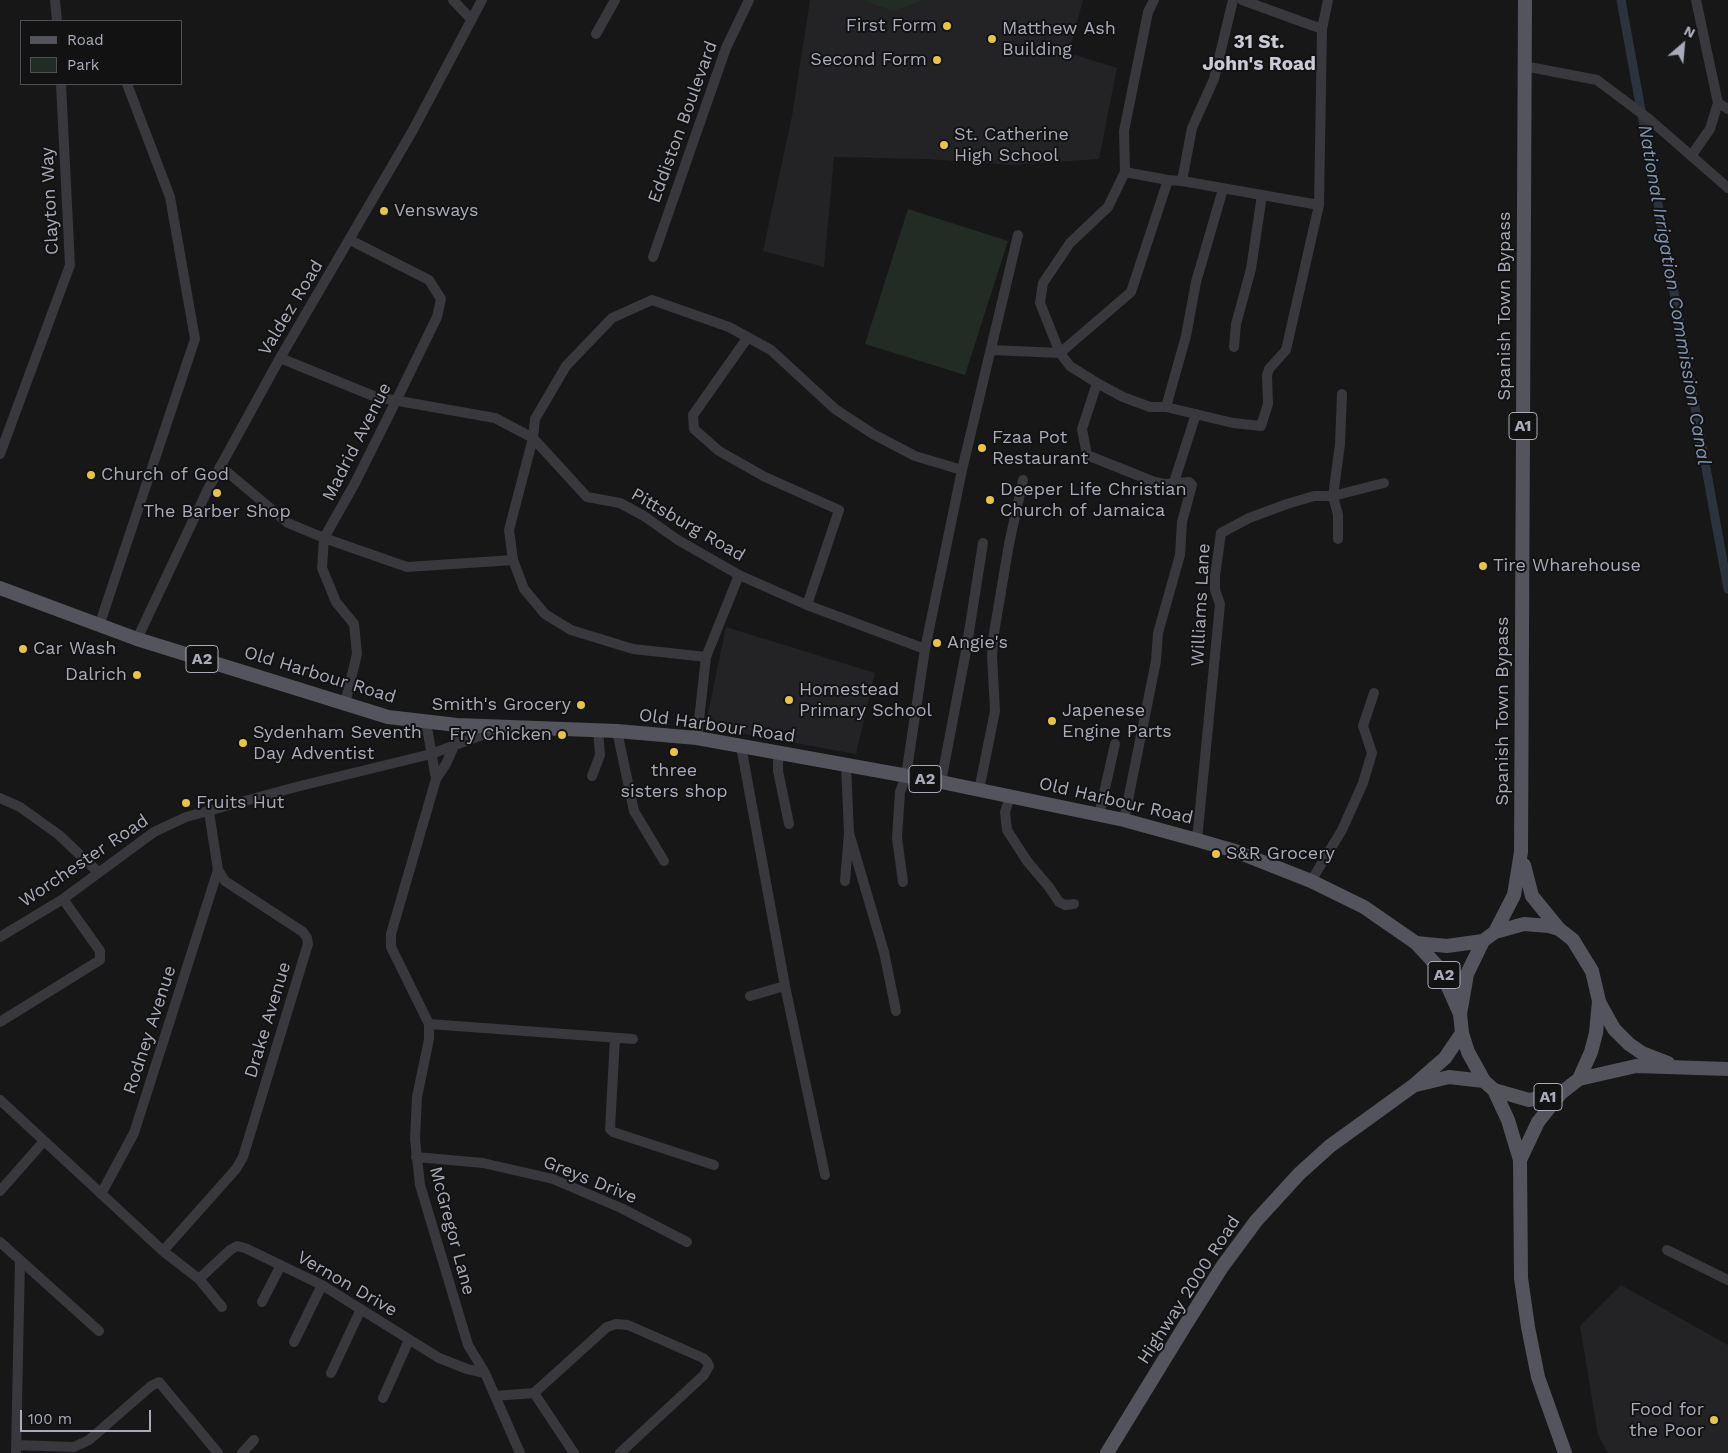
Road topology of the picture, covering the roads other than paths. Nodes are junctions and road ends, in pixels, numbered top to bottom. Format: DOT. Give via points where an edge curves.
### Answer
graph roads {
  1 [pos="55,0"];
  2 [pos="453,0"];
  3 [pos="482,0"];
  4 [pos="615,0"];
  5 [pos="749,0"];
  6 [pos="1154,0"];
  7 [pos="1233,0"];
  8 [pos="1242,0"];
  9 [pos="1328,0"];
  10 [pos="1525,0"];
  11 [pos="1696,0"];
  12 [pos="471,19"];
  13 [pos="57,20"];
  14 [pos="1322,29"];
  15 [pos="596,34"];
  16 [pos="1524,66"];
  17 [pos="61,85"];
  18 [pos="127,85"];
  19 [pos="1718,103"];
  20 [pos="1728,109"];
  21 [pos="1691,156"];
  22 [pos="1125,172"];
  23 [pos="1168,180"];
  24 [pos="1182,181"];
  25 [pos="1728,188"];
  26 [pos="1223,189"];
  27 [pos="1262,195"];
  28 [pos="1319,205"];
  29 [pos="1018,235"];
  30 [pos="350,240"];
  31 [pos="653,257"];
  32 [pos="748,337"];
  33 [pos="1234,347"];
  34 [pos="991,350"];
  35 [pos="1060,353"];
  36 [pos="280,358"];
  37 [pos="1097,383"];
  38 [pos="1342,394"];
  39 [pos="396,401"];
  40 [pos="1166,407"];
  41 [pos="1196,414"];
  42 [pos="533,438"];
  43 [pos="0,454"];
  44 [pos="220,466"];
  45 [pos="962,470"];
  46 [pos="1024,480"];
  47 [pos="1174,482"];
  48 [pos="1384,483"];
  49 [pos="1334,496"];
  50 [pos="324,538"];
  51 [pos="1338,538"];
  52 [pos="983,543"];
  53 [pos="513,560"];
  54 [pos="739,575"];
  55 [pos="0,588"];
  56 [pos="806,605"];
  57 [pos="100,623"];
  58 [pos="137,638"];
  59 [pos="926,649"];
  60 [pos="706,657"];
  61 [pos="1374,693"];
  62 [pos="345,704"];
  63 [pos="426,722"];
  64 [pos="457,724"];
  65 [pos="506,726"];
  66 [pos="598,730"];
  67 [pos="617,731"];
  68 [pos="696,738"];
  69 [pos="1115,744"];
  70 [pos="454,746"];
  71 [pos="741,746"];
  72 [pos="778,753"];
  73 [pos="431,754"];
  74 [pos="846,765"];
  75 [pos="592,776"];
  76 [pos="906,776"];
  77 [pos="436,779"];
  78 [pos="941,782"];
  79 [pos="979,790"];
  80 [pos="1010,797"];
  81 [pos="0,798"];
  82 [pos="209,812"];
  83 [pos="1099,815"];
  84 [pos="1124,820"];
  85 [pos="789,824"];
  86 [pos="849,833"];
  87 [pos="1197,840"];
  88 [pos="1521,852"];
  89 [pos="664,861"];
  90 [pos="218,870"];
  91 [pos="98,872"];
  92 [pos="844,881"];
  93 [pos="1311,881"];
  94 [pos="903,882"];
  95 [pos="63,899"];
  96 [pos="1074,904"];
  97 [pos="1559,929"];
  98 [pos="1495,932"];
  99 [pos="0,937"];
  100 [pos="1483,941"];
  101 [pos="1416,943"];
  102 [pos="785,986"];
  103 [pos="750,996"];
  104 [pos="1598,1001"];
  105 [pos="896,1011"];
  106 [pos="1460,1014"];
  107 [pos="0,1022"];
  108 [pos="429,1024"];
  109 [pos="1462,1033"];
  110 [pos="615,1038"];
  111 [pos="633,1039"];
  112 [pos="1681,1067"];
  113 [pos="1728,1069"];
  114 [pos="1579,1079"];
  115 [pos="1413,1086"];
  116 [pos="1489,1086"];
  117 [pos="1561,1093"];
  118 [pos="0,1100"];
  119 [pos="44,1142"];
  120 [pos="416,1157"];
  121 [pos="1520,1160"];
  122 [pos="714,1165"];
  123 [pos="826,1175"];
  124 [pos="0,1190"];
  125 [pos="101,1194"];
  126 [pos="0,1242"];
  127 [pos="688,1242"];
  128 [pos="1667,1250"];
  129 [pos="162,1252"];
  130 [pos="20,1260"];
  131 [pos="281,1265"];
  132 [pos="200,1279"];
  133 [pos="1728,1280"];
  134 [pos="322,1285"];
  135 [pos="262,1302"];
  136 [pos="222,1307"];
  137 [pos="361,1309"];
  138 [pos="99,1331"];
  139 [pos="409,1340"];
  140 [pos="294,1342"];
  141 [pos="485,1372"];
  142 [pos="331,1373"];
  143 [pos="534,1393"];
  144 [pos="495,1396"];
  145 [pos="384,1398"];
  146 [pos="254,1440"];
  147 [pos="16,1449"];
  148 [pos="218,1453"];
  149 [pos="242,1453"];
  150 [pos="520,1453"];
  151 [pos="574,1453"];
  152 [pos="620,1453"];
  153 [pos="1108,1453"];
  154 [pos="1565,1453"];
  1 -- 13 [label="street"];
  2 -- 12 [label="street"];
  3 -- 12 [label="street, Valdez Road"];
  4 -- 15 [label="street"];
  5 -- 31 [label="street, Eddiston Boulevard" via="726,48"];
  6 -- 22 [label="street" via="1148,12 1124,131"];
  7 -- 24 [label="street" via="1214,79 1192,128"];
  8 -- 14 [label="street"];
  9 -- 14 [label="street"];
  10 -- 16 [label="main road, Spanish Town Bypass / A1"];
  11 -- 19 [label="street"];
  12 -- 30 [label="street, Valdez Road"];
  14 -- 28 [label="street"];
  16 -- 21 [label="street" via="1597,80"];
  16 -- 88 [label="main road, Spanish Town Bypass / A1"];
  17 -- 43 [label="street, Clayton Way" via="70,265"];
  18 -- 57 [label="street" via="170,198 195,339"];
  19 -- 20 [label="street"];
  19 -- 21 [label="street" via="1710,130"];
  21 -- 25 [label="street"];
  22 -- 23 [label="street"];
  22 -- 35 [label="street" via="1108,207 1070,243 1042,283 1040,303"];
  23 -- 24 [label="street"];
  23 -- 35 [label="street" via="1131,292"];
  24 -- 26 [label="street"];
  26 -- 27 [label="street"];
  26 -- 40 [label="street" via="1196,282 1186,336"];
  27 -- 28 [label="street"];
  27 -- 33 [label="street" via="1251,269 1236,324"];
  28 -- 41 [label="street" via="1286,350 1267,375 1268,404 1261,426"];
  29 -- 34 [label="street"];
  30 -- 36 [label="street, Valdez Road"];
  30 -- 39 [label="street, Madrid Avenue" via="429,280 441,299 436,318"];
  32 -- 42 [label="street" via="652,300 612,318 566,366 535,420"];
  32 -- 45 [label="street" via="771,350 836,409 873,434 916,456"];
  32 -- 56 [label="street" via="693,415 694,429 734,460 839,510"];
  34 -- 35 [label="street"];
  34 -- 45 [label="street"];
  35 -- 37 [label="street" via="1070,366"];
  36 -- 39 [label="street, Pittsburg Road" via="334,382"];
  36 -- 44 [label="street, Valdez Road"];
  37 -- 40 [label="street" via="1132,400"];
  37 -- 47 [label="street" via="1082,429 1087,455 1152,481"];
  38 -- 49 [label="street"];
  39 -- 42 [label="street, Pittsburg Road" via="495,418"];
  39 -- 50 [label="street, Madrid Avenue"];
  40 -- 41 [label="street"];
  41 -- 47 [label="street"];
  42 -- 53 [label="street" via="510,530"];
  42 -- 54 [label="street, Pittsburg Road" via="588,496 620,503"];
  44 -- 50 [label="street" via="288,523"];
  44 -- 58 [label="street, Valdez Road"];
  45 -- 59 [label="street"];
  46 -- 79 [label="street" via="994,633 995,711"];
  47 -- 84 [label="street" via="1190,482 1192,485 1182,522 1180,555 1158,633 1156,661"];
  48 -- 49 [label="street"];
  49 -- 51 [label="street"];
  49 -- 87 [label="street, Williams Lane" via="1314,496 1287,504 1221,533 1215,583 1220,604"];
  50 -- 53 [label="street" via="407,567"];
  50 -- 62 [label="street, Madrid Avenue" via="322,568 336,602 354,624 357,654"];
  52 -- 78 [label="street"];
  53 -- 60 [label="street" via="524,589 545,614 571,630 633,649"];
  54 -- 56 [label="street, Pittsburg Road"];
  54 -- 60 [label="street"];
  55 -- 57 [label="main road, Old Harbour Road / A2"];
  56 -- 59 [label="street, Pittsburg Road"];
  57 -- 58 [label="main road, Old Harbour Road / A2"];
  58 -- 62 [label="main road, Old Harbour Road / A2"];
  59 -- 76 [label="street"];
  60 -- 68 [label="street"];
  61 -- 93 [label="street" via="1363,726 1372,753 1367,771 1342,830"];
  62 -- 63 [label="main road, Old Harbour Road / A2" via="388,717"];
  63 -- 64 [label="main road, Old Harbour Road / A2"];
  63 -- 73 [label="street"];
  64 -- 65 [label="main road, Old Harbour Road / A2"];
  64 -- 70 [label="street"];
  65 -- 66 [label="main road, Old Harbour Road / A2"];
  65 -- 70 [label="street, Worchester Road"];
  66 -- 67 [label="main road, Old Harbour Road / A2"];
  66 -- 75 [label="street" via="600,754"];
  67 -- 68 [label="main road, Old Harbour Road / A2"];
  67 -- 89 [label="street" via="634,811"];
  68 -- 71 [label="main road, Old Harbour Road / A2"];
  69 -- 83 [label="street"];
  70 -- 73 [label="street, Worchester Road"];
  70 -- 77 [label="street"];
  71 -- 72 [label="main road, Old Harbour Road / A2"];
  71 -- 102 [label="street"];
  72 -- 74 [label="main road, Old Harbour Road / A2"];
  72 -- 85 [label="street" via="778,771"];
  73 -- 77 [label="street"];
  73 -- 82 [label="street, Worchester Road"];
  74 -- 76 [label="main road, Old Harbour Road / A2"];
  74 -- 86 [label="street"];
  76 -- 78 [label="main road, Old Harbour Road / A2"];
  76 -- 94 [label="street" via="900,792 897,838"];
  77 -- 108 [label="street" via="391,934 396,960"];
  78 -- 79 [label="main road, Old Harbour Road / A2"];
  79 -- 80 [label="main road, Old Harbour Road / A2"];
  80 -- 83 [label="main road, Old Harbour Road / A2"];
  80 -- 96 [label="street" via="1005,812 1007,830 1027,862 1059,902"];
  81 -- 91 [label="street" via="20,807 59,835"];
  82 -- 90 [label="street"];
  82 -- 91 [label="street, Worchester Road" via="154,832"];
  83 -- 84 [label="main road, Old Harbour Road / A2"];
  84 -- 87 [label="main road, Old Harbour Road / A2"];
  86 -- 92 [label="street"];
  86 -- 105 [label="street" via="884,952"];
  87 -- 93 [label="main road, Old Harbour Road / A2" via="1235,851"];
  88 -- 97 [label="main road, Spanish Town Bypass / A1" via="1528,887 1537,904"];
  88 -- 98 [label="main road, Spanish Town Bypass / A1" via="1514,895"];
  90 -- 125 [label="street, Rodney Avenue" via="134,1134"];
  90 -- 129 [label="street, Drake Avenue" via="225,881 303,932 308,944 243,1157"];
  91 -- 95 [label="street, Worchester Road"];
  93 -- 101 [label="main road, Old Harbour Road / A2" via="1364,907"];
  95 -- 99 [label="street, Worchester Road"];
  95 -- 107 [label="street" via="100,950 100,960"];
  97 -- 98 [label="main road, A1" via="1524,924"];
  97 -- 104 [label="main road, A1" via="1573,940 1586,960"];
  98 -- 100 [label="main road, A1"];
  100 -- 101 [label="main road, Old Harbour Road / A2" via="1447,946"];
  100 -- 106 [label="main road, A1" via="1467,974"];
  101 -- 106 [label="main road, Old Harbour Road / A2" via="1446,978"];
  102 -- 103 [label="street"];
  102 -- 123 [label="street"];
  104 -- 112 [label="main road" via="1614,1029 1629,1044 1642,1053"];
  104 -- 114 [label="main road, A1" via="1596,1033"];
  106 -- 109 [label="main road, A1"];
  108 -- 110 [label="street"];
  108 -- 120 [label="street, McGregor Lane" via="417,1097"];
  109 -- 115 [label="main road, Highway 2000 Road" via="1446,1058"];
  109 -- 116 [label="main road, A1" via="1473,1062"];
  110 -- 111 [label="street"];
  110 -- 122 [label="street" via="610,1129"];
  112 -- 113 [label="main road"];
  112 -- 114 [label="main road" via="1636,1066"];
  114 -- 117 [label="main road, A1"];
  115 -- 116 [label="main road, Highway 2000 Road" via="1449,1077"];
  115 -- 153 [label="main road, Highway 2000 Road" via="1330,1146 1256,1221 1186,1324"];
  116 -- 117 [label="main road, A1" via="1529,1100"];
  116 -- 121 [label="main road, A1" via="1508,1120"];
  117 -- 121 [label="main road, A1" via="1538,1122"];
  118 -- 119 [label="street"];
  119 -- 124 [label="street"];
  119 -- 125 [label="street"];
  120 -- 127 [label="street, Greys Drive" via="483,1163 553,1179"];
  120 -- 141 [label="street, McGregor Lane" via="420,1184 456,1310 468,1345"];
  121 -- 154 [label="main road, A1" via="1521,1278 1528,1327 1538,1377"];
  125 -- 129 [label="street"];
  126 -- 130 [label="street"];
  128 -- 133 [label="street"];
  129 -- 132 [label="street"];
  130 -- 138 [label="street"];
  130 -- 147 [label="street"];
  131 -- 132 [label="street, Vernon Drive" via="237,1246"];
  131 -- 134 [label="street, Vernon Drive"];
  131 -- 135 [label="street"];
  132 -- 136 [label="street"];
  134 -- 137 [label="street, Vernon Drive"];
  134 -- 140 [label="street"];
  137 -- 139 [label="street, Vernon Drive"];
  137 -- 142 [label="street"];
  139 -- 141 [label="street, Vernon Drive" via="440,1358"];
  139 -- 145 [label="street"];
  141 -- 144 [label="street, McGregor Lane"];
  143 -- 144 [label="street"];
  143 -- 151 [label="street"];
  143 -- 152 [label="street" via="608,1327 616,1324 628,1325 707,1362 709,1366 704,1375"];
  144 -- 150 [label="street, McGregor Lane"];
  146 -- 149 [label="street"];
  147 -- 148 [label="street" via="74,1447 89,1440 159,1382"];
}
